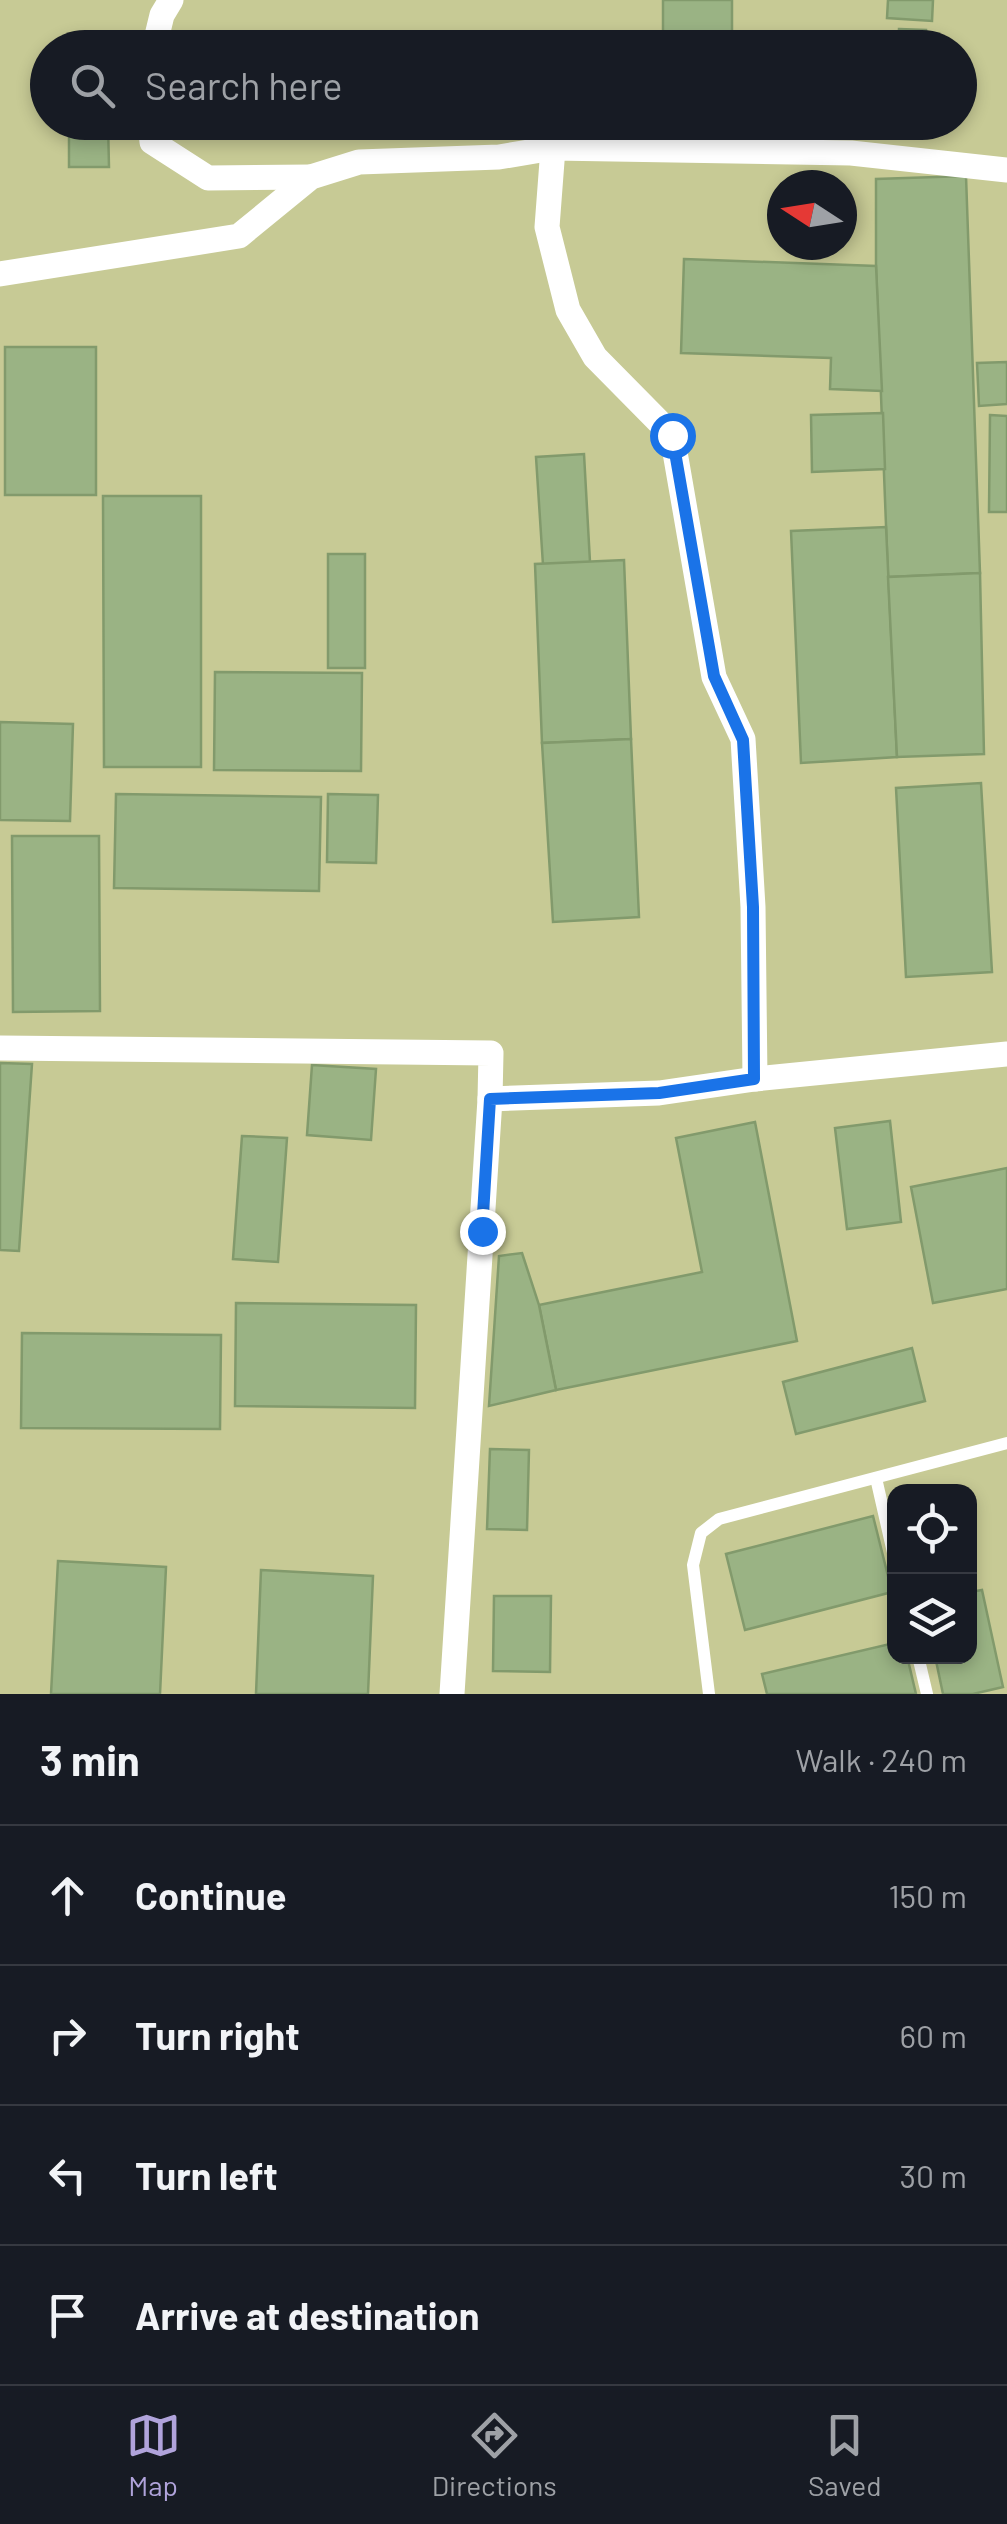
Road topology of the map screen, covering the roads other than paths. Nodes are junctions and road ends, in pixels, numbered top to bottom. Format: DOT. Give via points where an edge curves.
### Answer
graph roads {
  1 [pos="171,0"];
  2 [pos="158,30"];
  3 [pos="152,140"];
  4 [pos="554,148"];
  5 [pos="1007,170"];
  6 [pos="311,177"];
  7 [pos="0,274"];
  8 [pos="0,1048"];
  9 [pos="1007,1054"];
  10 [pos="754,1079"];
  11 [pos="490,1099"];
  12 [pos="1007,1443"];
  13 [pos="876,1478"];
  14 [pos="887,1526"];
  15 [pos="920,1664"];
  16 [pos="452,1694"];
  17 [pos="709,1694"];
  18 [pos="927,1694"];
  1 -- 2 [label="street"];
  3 -- 6 [label="street" via="208,178"];
  4 -- 5 [label="street" via="851,153"];
  4 -- 6 [label="street" via="499,158 359,162"];
  4 -- 10 [label="street" via="548,227 568,310 595,358 672,435 714,676 743,740"];
  6 -- 7 [label="street" via="239,236"];
  8 -- 11 [label="street" via="490,1053"];
  9 -- 10 [label="street"];
  10 -- 11 [label="street" via="659,1093"];
  11 -- 16 [label="street"];
  12 -- 13 [label="lane"];
  13 -- 14 [label="lane"];
  13 -- 17 [label="lane" via="719,1519 701,1534 693,1565"];
  15 -- 18 [label="lane"];
}
